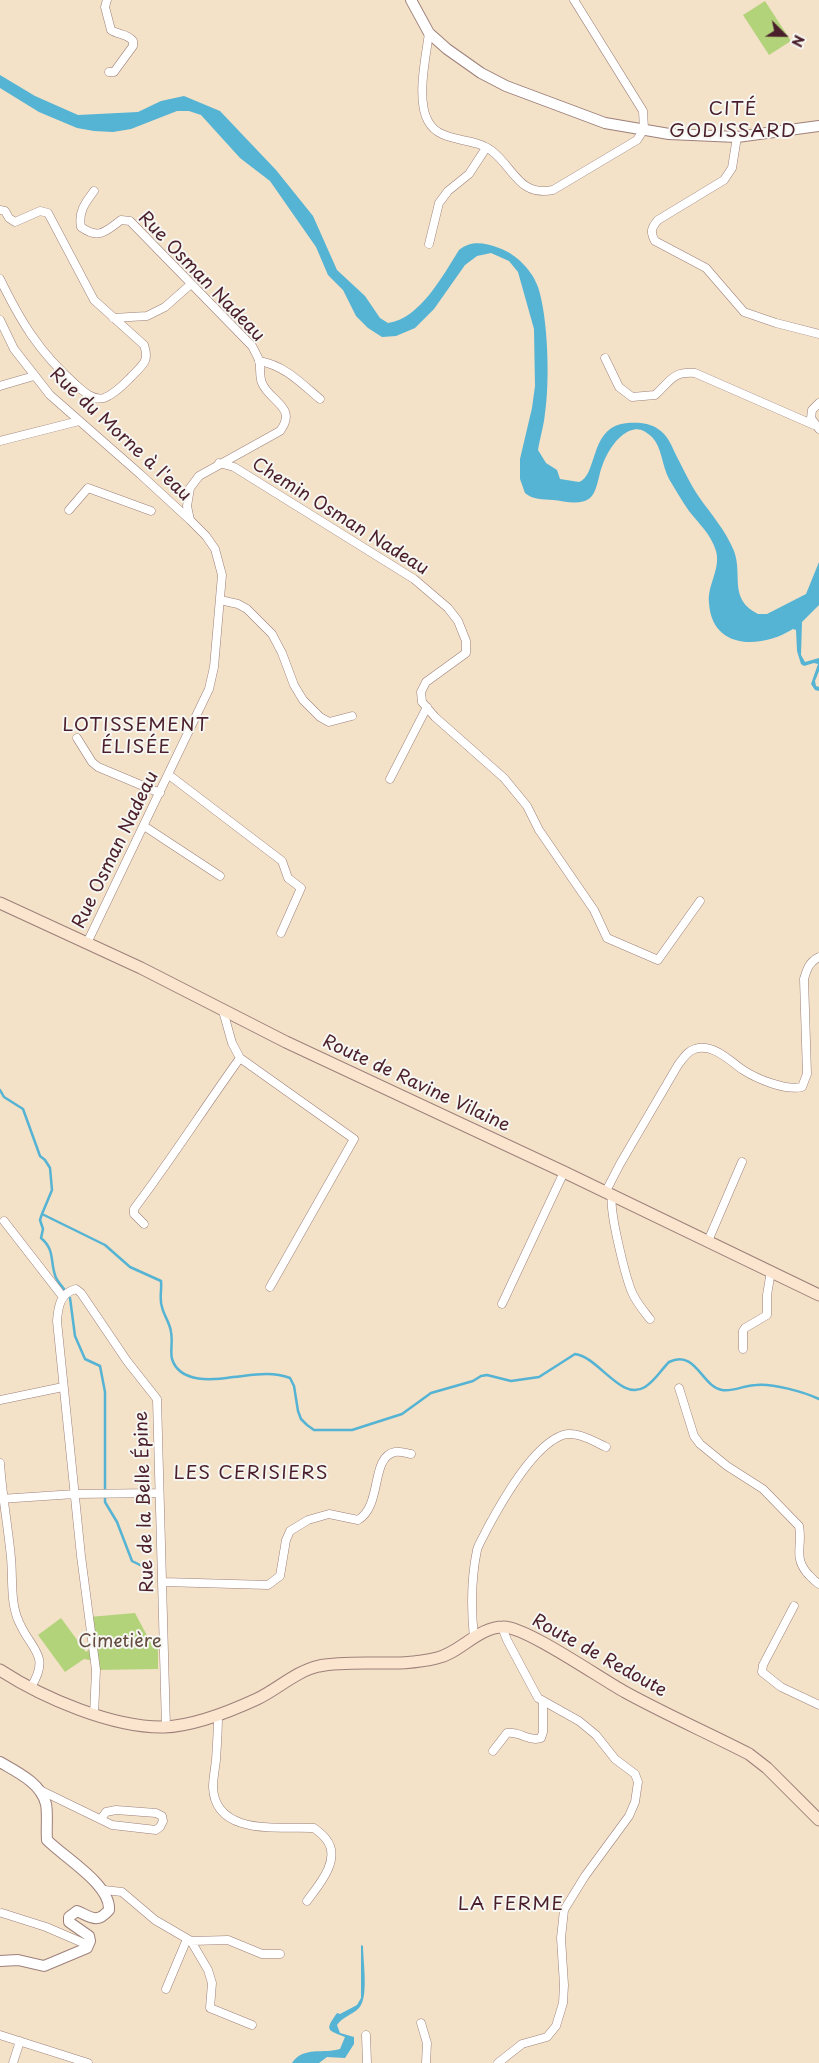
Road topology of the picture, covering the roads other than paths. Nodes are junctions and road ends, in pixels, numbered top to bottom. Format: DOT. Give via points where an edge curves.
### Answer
graph roads {
  1 [pos="107,0"];
  2 [pos="411,0"];
  3 [pos="574,0"];
  4 [pos="429,33"];
  5 [pos="109,72"];
  6 [pos="819,126"];
  7 [pos="644,129"];
  8 [pos="737,137"];
  9 [pos="486,148"];
  10 [pos="94,191"];
  11 [pos="0,210"];
  12 [pos="430,244"];
  13 [pos="0,279"];
  14 [pos="190,284"];
  15 [pos="8,296"];
  16 [pos="0,301"];
  17 [pos="114,318"];
  18 [pos="1,324"];
  19 [pos="819,334"];
  20 [pos="605,358"];
  21 [pos="259,361"];
  22 [pos="34,376"];
  23 [pos="0,386"];
  24 [pos="320,399"];
  25 [pos="819,403"];
  26 [pos="79,421"];
  27 [pos="817,427"];
  28 [pos="0,441"];
  29 [pos="219,463"];
  30 [pos="69,510"];
  31 [pos="151,511"];
  32 [pos="190,520"];
  33 [pos="220,600"];
  34 [pos="427,707"];
  35 [pos="352,716"];
  36 [pos="77,738"];
  37 [pos="169,775"];
  38 [pos="390,779"];
  39 [pos="160,793"];
  40 [pos="144,826"];
  41 [pos="220,876"];
  42 [pos="700,901"];
  43 [pos="0,903"];
  44 [pos="281,933"];
  45 [pos="87,943"];
  46 [pos="819,957"];
  47 [pos="224,1011"];
  48 [pos="240,1058"];
  49 [pos="742,1162"];
  50 [pos="564,1172"];
  51 [pos="608,1194"];
  52 [pos="4,1221"];
  53 [pos="144,1224"];
  54 [pos="708,1241"];
  55 [pos="771,1271"];
  56 [pos="270,1287"];
  57 [pos="819,1295"];
  58 [pos="63,1297"];
  59 [pos="502,1304"];
  60 [pos="650,1319"];
  61 [pos="743,1349"];
  62 [pos="63,1386"];
  63 [pos="679,1388"];
  64 [pos="0,1400"];
  65 [pos="606,1447"];
  66 [pos="411,1454"];
  67 [pos="0,1463"];
  68 [pos="158,1493"];
  69 [pos="75,1494"];
  70 [pos="1,1499"];
  71 [pos="163,1582"];
  72 [pos="819,1584"];
  73 [pos="794,1606"];
  74 [pos="502,1626"];
  75 [pos="474,1638"];
  76 [pos="0,1670"];
  77 [pos="31,1687"];
  78 [pos="544,1701"];
  79 [pos="819,1705"];
  80 [pos="94,1715"];
  81 [pos="218,1715"];
  82 [pos="166,1727"];
  83 [pos="493,1751"];
  84 [pos="0,1762"];
  85 [pos="40,1790"];
  86 [pos="101,1820"];
  87 [pos="819,1820"];
  88 [pos="104,1890"];
  89 [pos="308,1901"];
  90 [pos="2,1913"];
  91 [pos="189,1940"];
  92 [pos="88,1945"];
  93 [pos="280,1954"];
  94 [pos="0,1960"];
  95 [pos="166,1989"];
  96 [pos="421,2023"];
  97 [pos="252,2025"];
  98 [pos="0,2035"];
  99 [pos="366,2035"];
  100 [pos="20,2041"];
  101 [pos="57,2054"];
  102 [pos="13,2063"];
  103 [pos="54,2063"];
  104 [pos="88,2063"];
  105 [pos="367,2063"];
  106 [pos="426,2063"];
  107 [pos="498,2063"];
  1 -- 5 [label="street" via="105,7 111,30 130,37 133,42 114,72"];
  2 -- 4 [label="street"];
  3 -- 7 [label="street" via="644,111"];
  4 -- 7 [label="street" via="463,61 506,86 605,123"];
  4 -- 9 [label="street" via="423,100 428,122 439,133"];
  6 -- 8 [label="street"];
  7 -- 8 [label="street" via="669,134"];
  7 -- 9 [label="street" via="637,140 565,184 546,191 533,191 526,187 496,154"];
  8 -- 19 [label="street" via="732,168 724,180 658,220 652,226 651,234 655,241 706,268 744,312"];
  9 -- 12 [label="street" via="469,174 439,203"];
  10 -- 14 [label="street, Rue Osman Nadeau" via="79,217 81,227 95,234 103,233 121,220 130,221"];
  11 -- 17 [label="street" via="15,222 40,211 48,213 94,300"];
  13 -- 15 [label="street"];
  14 -- 17 [label="street" via="165,307 148,316"];
  14 -- 21 [label="street, Rue Osman Nadeau" via="252,346"];
  15 -- 16 [label="street"];
  15 -- 17 [label="street" via="32,338 54,365 94,398 104,398 119,389 145,362 144,345"];
  18 -- 22 [label="street, Rue du Morne à l'eau"];
  20 -- 27 [label="street" via="619,387 632,397 655,395 672,377 695,373"];
  21 -- 24 [label="street" via="286,370"];
  21 -- 29 [label="street, Rue Osman Nadeau" via="261,381 286,411 287,420 280,431"];
  22 -- 23 [label="street"];
  22 -- 26 [label="street, Rue du Morne à l'eau"];
  25 -- 27 [label="street" via="812,410 811,418"];
  26 -- 28 [label="street"];
  26 -- 32 [label="street, Rue du Morne à l'eau"];
  29 -- 32 [label="street, Rue Osman Nadeau" via="199,476 190,488 187,506"];
  29 -- 34 [label="street, Chemin Osman Nadeau" via="234,467 414,579 448,608 458,621 466,641 466,653 426,682 421,692 422,702"];
  30 -- 31 [label="street" via="88,488"];
  32 -- 33 [label="street, Rue Osman Nadeau" via="216,549 222,574"];
  33 -- 35 [label="street" via="247,609 272,634 303,700 320,718 329,722"];
  33 -- 37 [label="street, Rue Osman Nadeau" via="209,689"];
  34 -- 38 [label="street"];
  34 -- 42 [label="street" via="504,778 527,806 539,830 594,910 607,938 658,960"];
  36 -- 39 [label="street" via="98,767"];
  37 -- 39 [label="street, Rue Osman Nadeau"];
  37 -- 44 [label="street" via="282,861 288,878 301,888"];
  39 -- 40 [label="street, Rue Osman Nadeau"];
  40 -- 41 [label="street"];
  40 -- 45 [label="street, Rue Osman Nadeau"];
  43 -- 45 [label="main road, Route de Ravine Vilaine"];
  45 -- 47 [label="main road, Route de Ravine Vilaine"];
  46 -- 51 [label="street" via="813,960 804,978 807,1074 802,1087 783,1087 746,1071 714,1050 696,1048 678,1065 620,1164"];
  47 -- 48 [label="street" via="232,1043"];
  47 -- 50 [label="main road, Route de Ravine Vilaine"];
  48 -- 53 [label="street" via="134,1209 134,1214"];
  48 -- 56 [label="street" via="354,1139"];
  49 -- 54 [label="street"];
  50 -- 51 [label="main road, Route de Ravine Vilaine"];
  50 -- 59 [label="street"];
  51 -- 54 [label="main road, Route de Ravine Vilaine"];
  51 -- 60 [label="street" via="631,1291"];
  52 -- 58 [label="street"];
  54 -- 55 [label="main road, Route de Ravine Vilaine"];
  55 -- 57 [label="main road, Route de Ravine Vilaine"];
  55 -- 61 [label="street" via="766,1315 745,1328"];
  58 -- 62 [label="street" via="57,1321"];
  58 -- 68 [label="street, Rue de la Belle Épine" via="69,1290 76,1289 81,1293 157,1399"];
  62 -- 64 [label="street"];
  62 -- 69 [label="street"];
  63 -- 72 [label="street" via="694,1436 700,1444 727,1466 763,1488 799,1526 801,1564"];
  65 -- 75 [label="street" via="587,1438 565,1435 545,1446 515,1482 478,1548 471,1612"];
  66 -- 71 [label="street" via="394,1452 385,1458 366,1515 358,1520 329,1514 308,1520 290,1531 280,1576 268,1585"];
  67 -- 70 [label="street"];
  68 -- 69 [label="street"];
  68 -- 71 [label="street, Rue de la Belle Épine"];
  69 -- 70 [label="street"];
  69 -- 80 [label="street" via="96,1670"];
  70 -- 77 [label="street" via="18,1621 40,1664 39,1674"];
  71 -- 82 [label="street, Rue de la Belle Épine"];
  73 -- 79 [label="street" via="762,1672 781,1687"];
  74 -- 75 [label="main road, Route de Redoute"];
  74 -- 78 [label="street" via="535,1693"];
  74 -- 87 [label="main road, Route de Redoute" via="527,1635 624,1691 749,1754"];
  75 -- 81 [label="main road, Route de Redoute" via="440,1658 318,1666"];
  76 -- 77 [label="main road, Route de Redoute"];
  77 -- 80 [label="main road, Route de Redoute"];
  78 -- 83 [label="street" via="541,1738 536,1740 510,1733"];
  78 -- 107 [label="street" via="579,1720 602,1740 614,1759 635,1774 638,1782 629,1816 564,1910 561,1938 563,2003 556,2026 547,2037 522,2044"];
  80 -- 82 [label="main road, Route de Redoute" via="142,1726"];
  81 -- 82 [label="main road, Route de Redoute"];
  81 -- 89 [label="street" via="213,1788 218,1805 229,1818 266,1828 314,1828 328,1840 331,1857 326,1875"];
  84 -- 85 [label="street"];
  85 -- 86 [label="street"];
  85 -- 88 [label="street" via="46,1804 47,1840"];
  86 -- 86 [label="street" via="106,1812 116,1810 152,1812 162,1816 163,1821 156,1830 116,1826"];
  88 -- 91 [label="street" via="122,1892 155,1920"];
  88 -- 92 [label="street" via="109,1903 103,1916 94,1919 77,1911 69,1917 69,1922 89,1936"];
  90 -- 92 [label="street" via="46,1926"];
  91 -- 93 [label="street" via="228,1940 262,1954"];
  91 -- 95 [label="street"];
  91 -- 97 [label="street" via="208,1970 212,1983 210,2008"];
  92 -- 94 [label="street" via="44,1966"];
  96 -- 106 [label="street" via="427,2043"];
  98 -- 100 [label="street"];
  99 -- 105 [label="street"];
  100 -- 101 [label="street"];
  100 -- 102 [label="street"];
  101 -- 103 [label="street"];
  101 -- 104 [label="street"];
}
